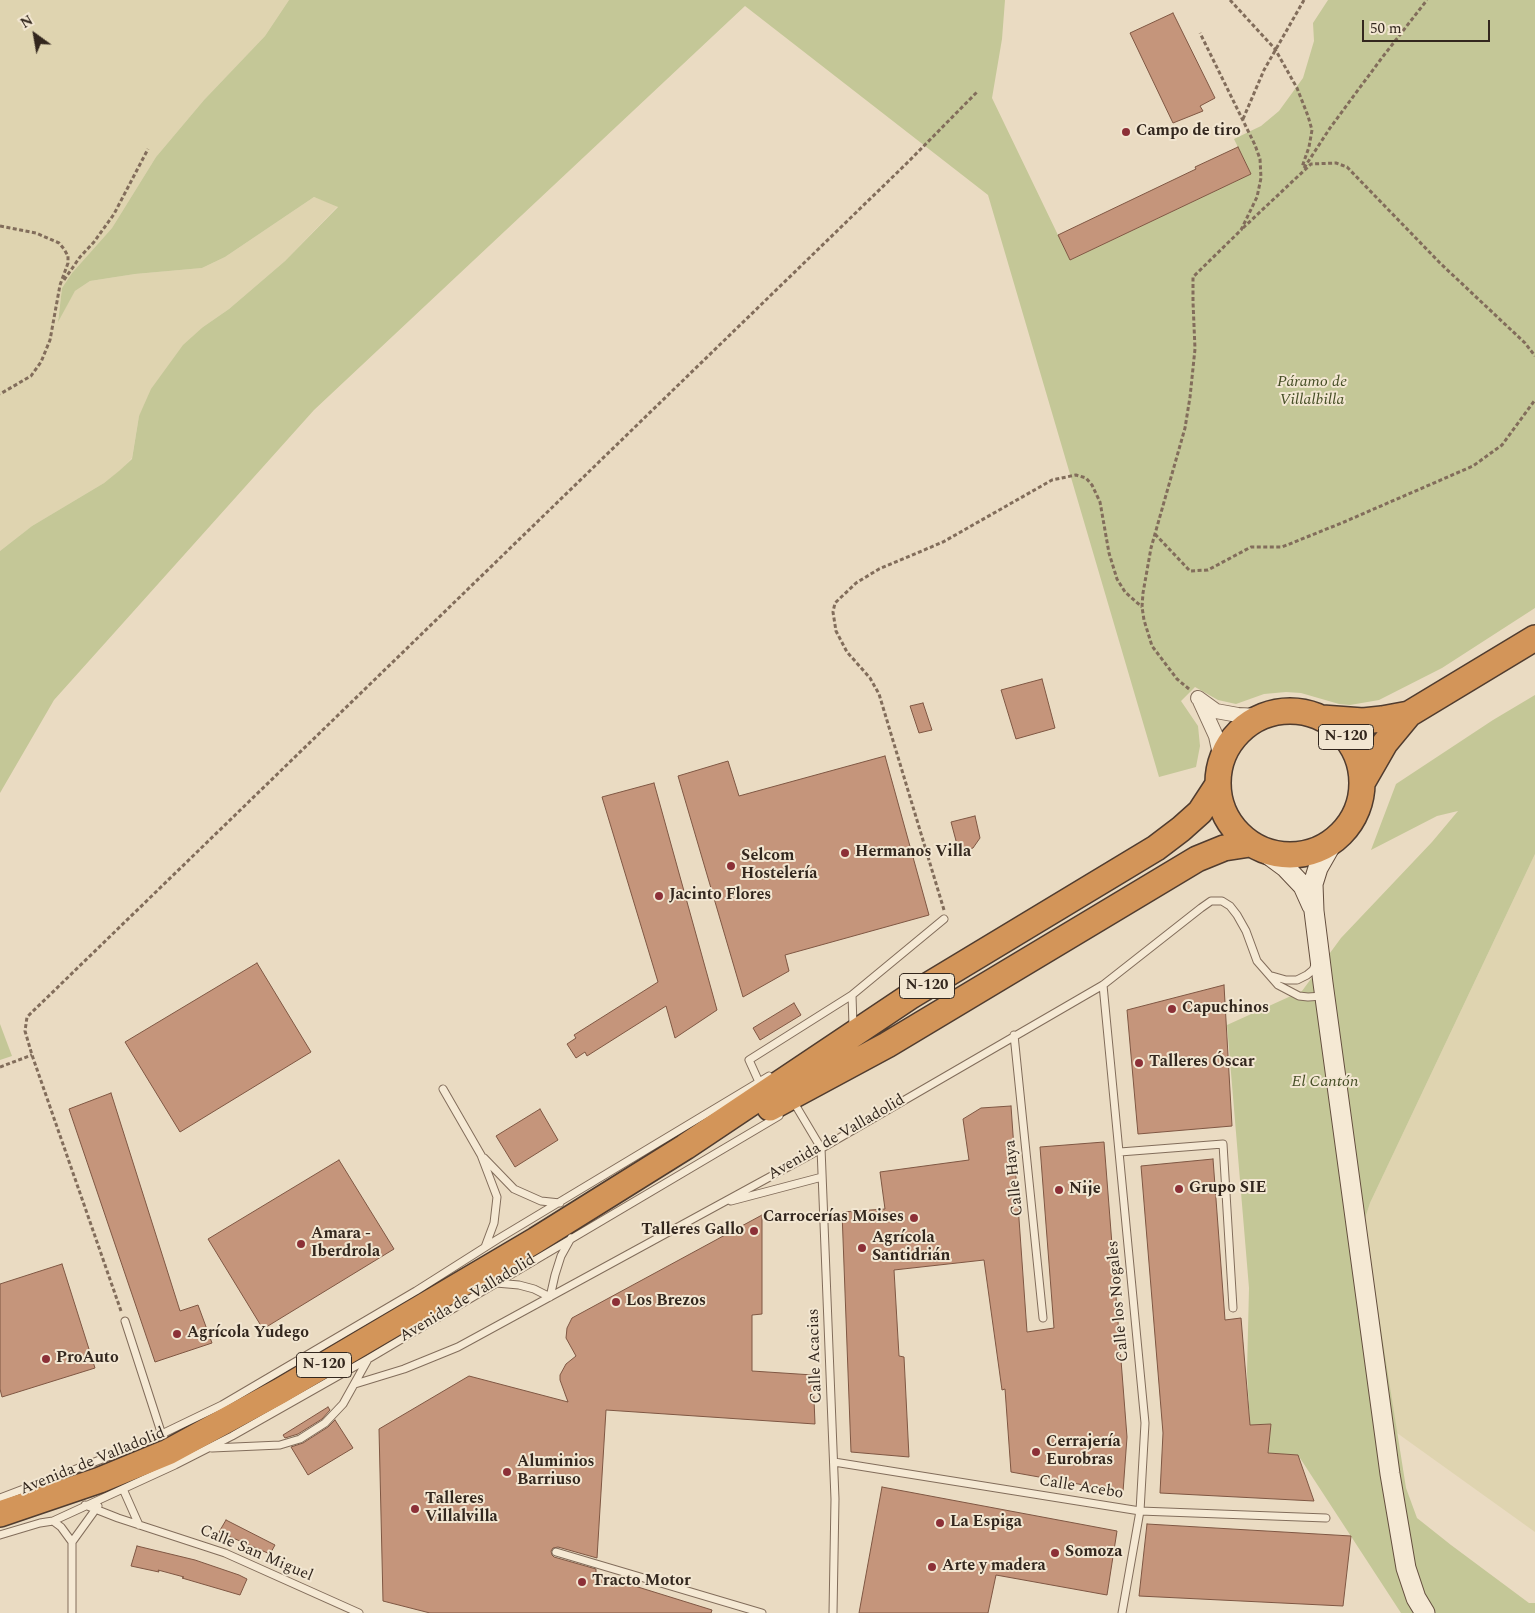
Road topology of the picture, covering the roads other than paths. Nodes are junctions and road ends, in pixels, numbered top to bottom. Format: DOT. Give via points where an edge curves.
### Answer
graph roads {
  1 [pos="1535,638"];
  2 [pos="1409,714"];
  3 [pos="1261,716"];
  4 [pos="1322,718"];
  5 [pos="1222,758"];
  6 [pos="1362,783"];
  7 [pos="1217,786"];
  8 [pos="1334,840"];
  9 [pos="1256,847"];
  10 [pos="1314,911"];
  11 [pos="944,919"];
  12 [pos="1267,974"];
  13 [pos="1103,985"];
  14 [pos="1318,985"];
  15 [pos="852,995"];
  16 [pos="909,997"];
  17 [pos="853,1026"];
  18 [pos="918,1027"];
  19 [pos="844,1031"];
  20 [pos="1014,1036"];
  21 [pos="776,1072"];
  22 [pos="838,1080"];
  23 [pos="759,1082"];
  24 [pos="443,1089"];
  25 [pos="803,1102"];
  26 [pos="796,1106"];
  27 [pos="821,1148"];
  28 [pos="1120,1152"];
  29 [pos="481,1155"];
  30 [pos="822,1177"];
  31 [pos="631,1182"];
  32 [pos="560,1202"];
  33 [pos="721,1204"];
  34 [pos="571,1238"];
  35 [pos="484,1248"];
  36 [pos="495,1283"];
  37 [pos="550,1297"];
  38 [pos="1233,1308"];
  39 [pos="1042,1318"];
  40 [pos="125,1321"];
  41 [pos="368,1359"];
  42 [pos="355,1384"];
  43 [pos="162,1435"];
  44 [pos="209,1448"];
  45 [pos="834,1462"];
  46 [pos="123,1489"];
  47 [pos="103,1497"];
  48 [pos="0,1498"];
  49 [pos="85,1505"];
  50 [pos="96,1510"];
  51 [pos="1140,1511"];
  52 [pos="0,1514"];
  53 [pos="1326,1518"];
  54 [pos="53,1521"];
  55 [pos="139,1525"];
  56 [pos="0,1535"];
  57 [pos="72,1542"];
  58 [pos="556,1552"];
  59 [pos="72,1613"];
  60 [pos="358,1613"];
  61 [pos="762,1613"];
  62 [pos="833,1613"];
  63 [pos="1122,1613"];
  64 [pos="1425,1613"];
  1 -- 2 [label="highway, N-120"];
  2 -- 4 [label="highway, N-120" via="1363,721"];
  2 -- 6 [label="highway, N-120" via="1385,743"];
  3 -- 4 [label="highway, N-120" via="1296,711"];
  3 -- 5 [label="highway, N-120" via="1237,733"];
  3 -- 5 [label="street" via="1216,711 1198,698 1216,736"];
  4 -- 6 [label="highway, N-120" via="1350,742 1360,763"];
  5 -- 7 [label="highway, N-120"];
  6 -- 8 [label="highway, N-120" via="1354,817"];
  7 -- 9 [label="highway, N-120" via="1226,818"];
  7 -- 16 [label="highway, N-120" via="1200,812 1156,848"];
  8 -- 9 [label="highway, N-120" via="1301,855 1284,855"];
  8 -- 10 [label="street" via="1313,884"];
  9 -- 10 [label="street" via="1303,886"];
  9 -- 18 [label="highway, N-120" via="1224,848 1197,859"];
  10 -- 14 [label="street" via="1320,954"];
  11 -- 15 [label="lane"];
  12 -- 13 [label="lane, Avenida de Valladolid" via="1257,961 1237,915 1230,906 1211,901"];
  12 -- 14 [label="lane"];
  12 -- 14 [label="lane, Avenida de Valladolid" via="1278,985 1299,996 1308,997"];
  13 -- 20 [label="lane, Avenida de Valladolid"];
  13 -- 28 [label="lane, Calle los Nogales"];
  14 -- 64 [label="street" via="1406,1568"];
  15 -- 17 [label="lane"];
  15 -- 23 [label="lane" via="749,1060"];
  16 -- 17 [label="lane"];
  16 -- 31 [label="highway, N-120"];
  17 -- 19 [label="lane"];
  18 -- 22 [label="lane"];
  18 -- 31 [label="highway, N-120"];
  20 -- 27 [label="lane, Avenida de Valladolid"];
  20 -- 39 [label="lane, Calle Haya"];
  21 -- 23 [label="lane, Avenida de Valladolid"];
  23 -- 32 [label="lane, Avenida de Valladolid"];
  24 -- 29 [label="lane"];
  25 -- 26 [label="lane, Avenida de Valladolid"];
  26 -- 27 [label="lane, Calle Acacias"];
  26 -- 34 [label="lane, Avenida de Valladolid"];
  27 -- 30 [label="lane, Calle Acacias"];
  27 -- 33 [label="lane, Avenida de Valladolid"];
  28 -- 38 [label="lane" via="1223,1144"];
  28 -- 51 [label="lane, Calle los Nogales" via="1144,1423"];
  29 -- 32 [label="lane" via="514,1189 541,1201"];
  29 -- 35 [label="lane" via="497,1197 494,1223"];
  30 -- 33 [label="lane"];
  30 -- 45 [label="lane, Calle Acacias"];
  31 -- 52 [label="highway, Avenida de Valladolid / N-120" via="280,1391 168,1452 100,1480"];
  32 -- 35 [label="lane, Avenida de Valladolid"];
  33 -- 37 [label="lane, Avenida de Valladolid"];
  34 -- 36 [label="lane, Avenida de Valladolid"];
  34 -- 37 [label="lane" via="561,1256"];
  35 -- 43 [label="lane, Avenida de Valladolid" via="222,1405"];
  36 -- 37 [label="lane" via="519,1285"];
  36 -- 41 [label="lane, Avenida de Valladolid"];
  37 -- 42 [label="lane, Avenida de Valladolid" via="458,1347"];
  40 -- 43 [label="lane"];
  41 -- 42 [label="lane"];
  41 -- 44 [label="lane, Avenida de Valladolid"];
  42 -- 44 [label="lane" via="343,1404 325,1423 300,1439 280,1445"];
  43 -- 48 [label="lane, Avenida de Valladolid"];
  44 -- 46 [label="lane, Avenida de Valladolid"];
  45 -- 51 [label="lane, Calle Acebo"];
  45 -- 62 [label="lane, Calle Acacias"];
  46 -- 47 [label="lane, Avenida de Valladolid"];
  46 -- 55 [label="lane"];
  47 -- 49 [label="lane, Avenida de Valladolid"];
  47 -- 50 [label="lane"];
  49 -- 50 [label="lane, Calle San Miguel"];
  49 -- 54 [label="lane, Avenida de Valladolid"];
  50 -- 55 [label="lane, Calle San Miguel"];
  50 -- 57 [label="lane"];
  51 -- 53 [label="lane, Calle Acebo"];
  51 -- 63 [label="lane, Calle los Nogales"];
  54 -- 56 [label="lane, Avenida de Valladolid"];
  54 -- 57 [label="lane" via="62,1527"];
  55 -- 60 [label="lane, Calle San Miguel" via="225,1552"];
  57 -- 59 [label="lane"];
  58 -- 61 [label="lane"];
}
